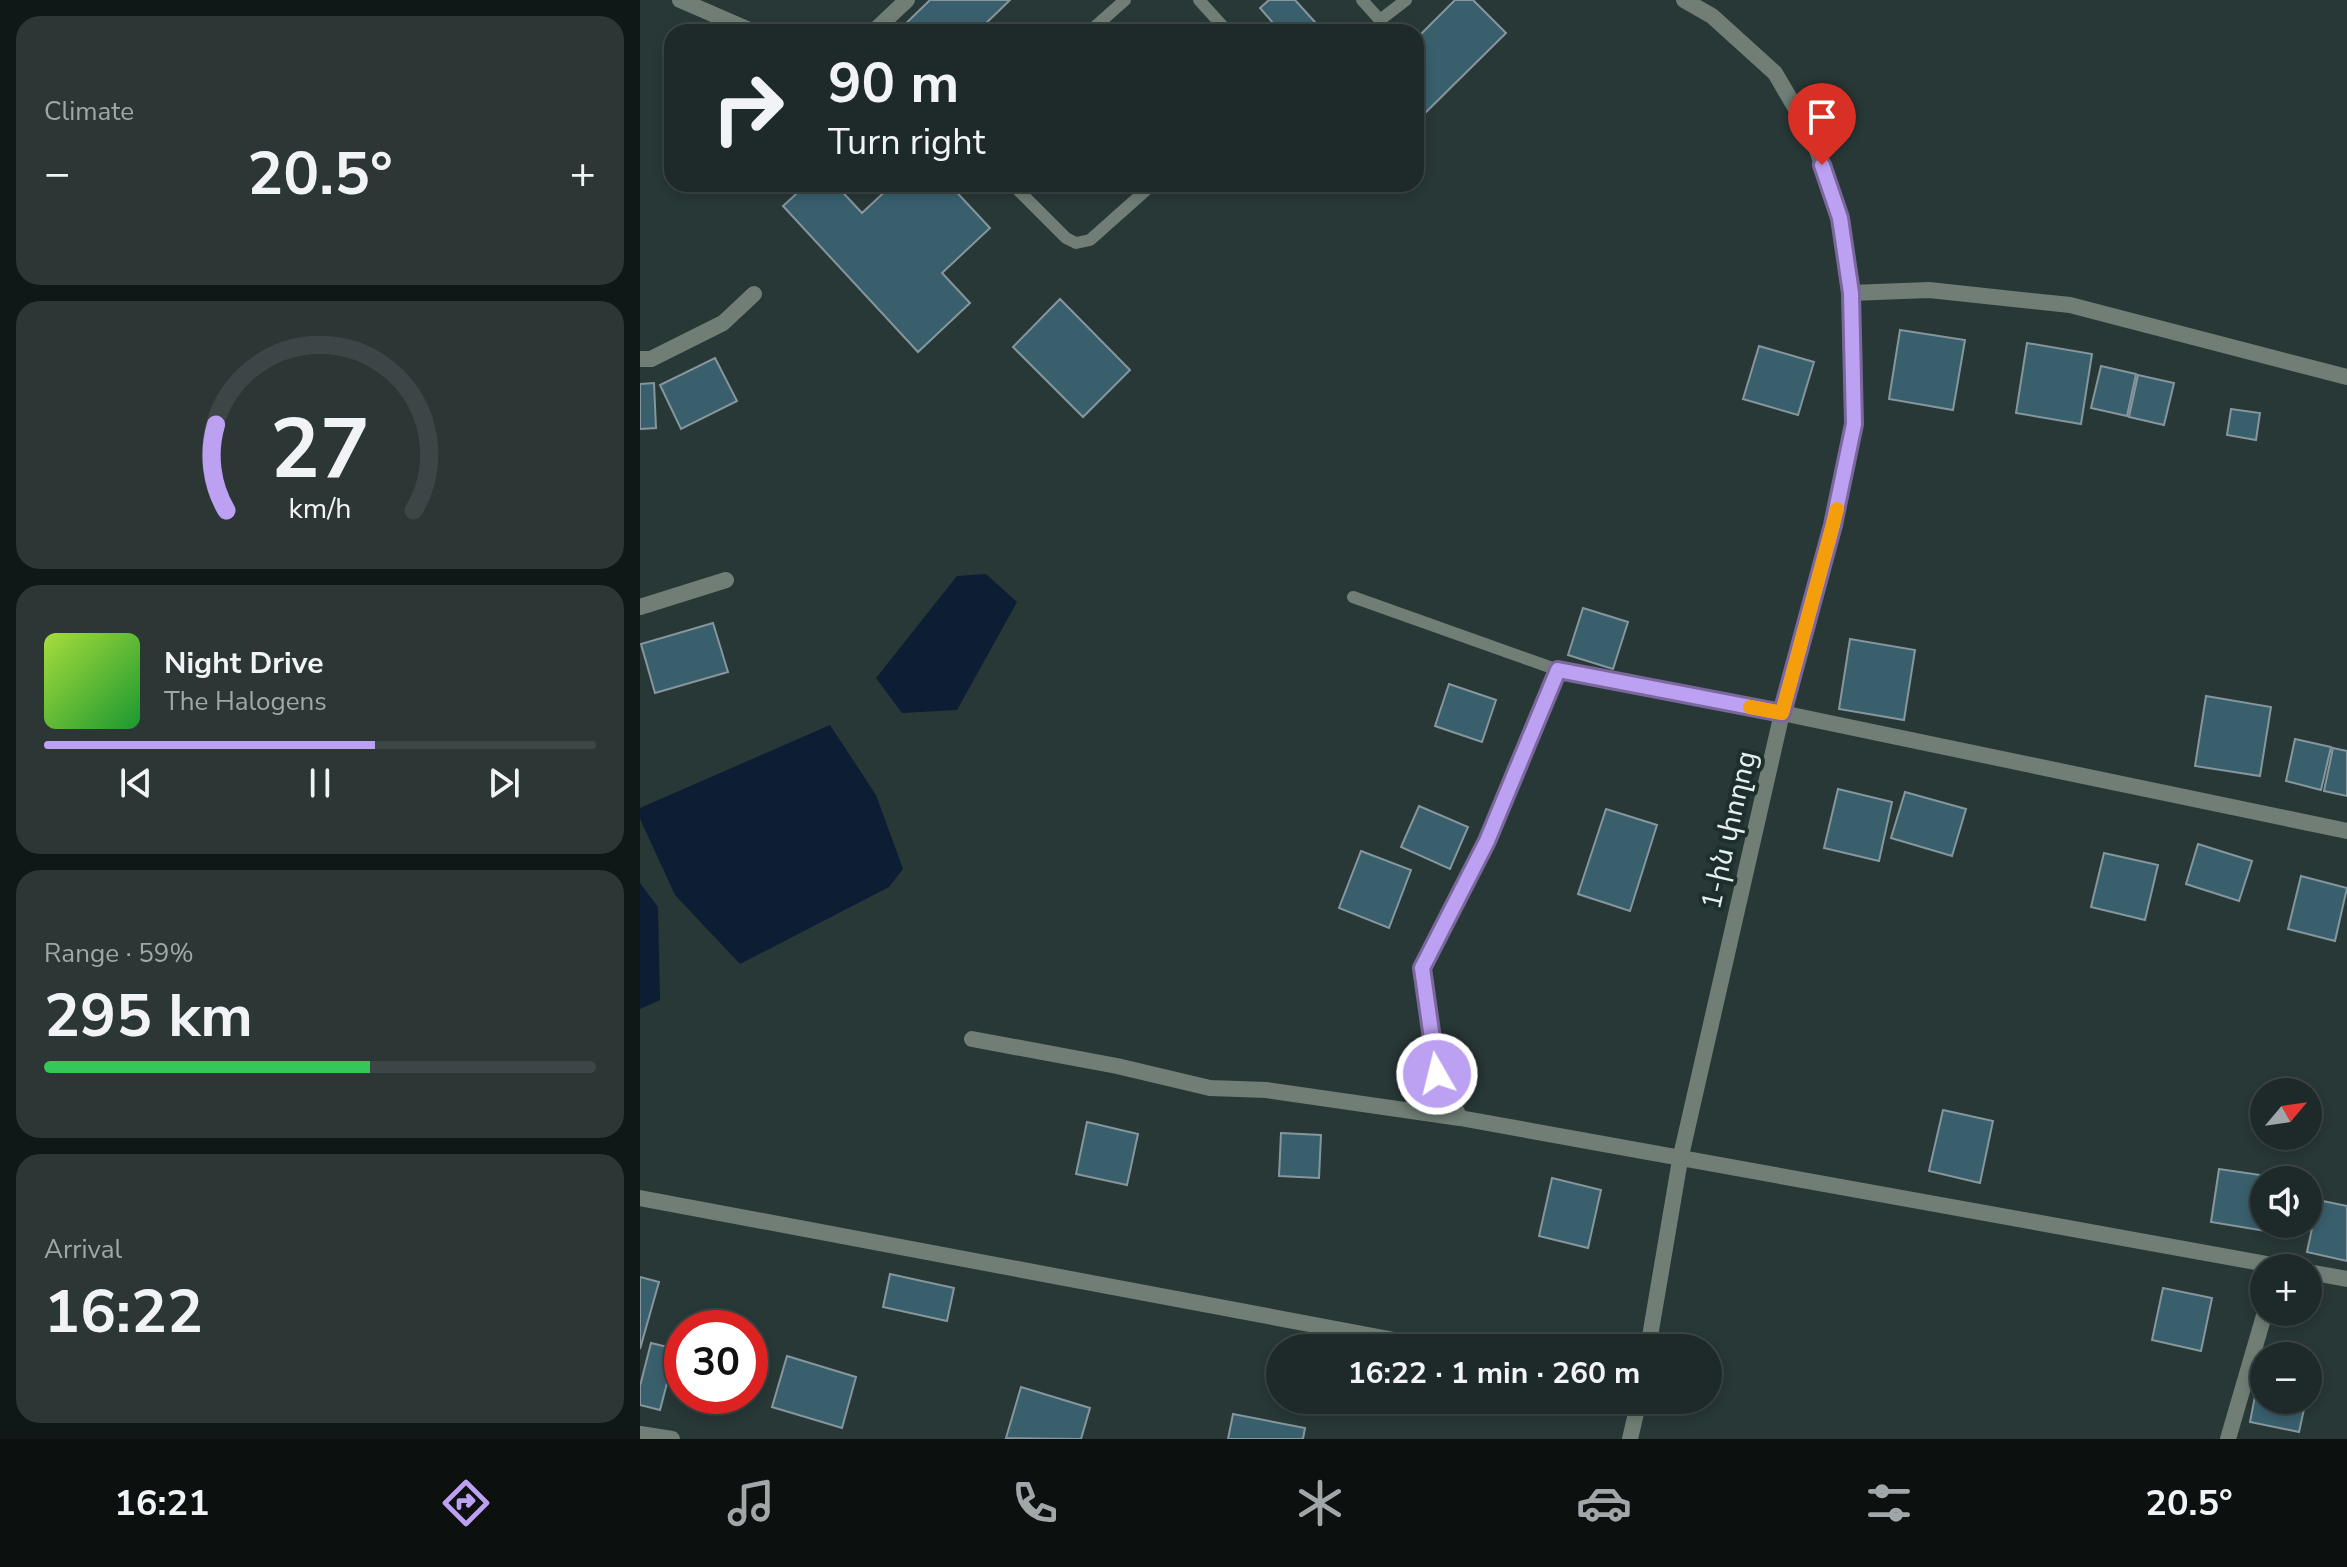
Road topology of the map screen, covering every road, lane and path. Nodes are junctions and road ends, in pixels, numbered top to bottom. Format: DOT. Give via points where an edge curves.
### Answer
graph roads {
  1 [pos="680,0"];
  2 [pos="907,0"];
  3 [pos="1125,0"];
  4 [pos="1199,0"];
  5 [pos="1362,0"];
  6 [pos="1406,0"];
  7 [pos="1684,0"];
  8 [pos="736,24"];
  9 [pos="882,24"];
  10 [pos="1098,24"];
  11 [pos="1221,24"];
  12 [pos="1020,192"];
  13 [pos="1144,192"];
  14 [pos="1851,293"];
  15 [pos="754,294"];
  16 [pos="640,359"];
  17 [pos="2347,377"];
  18 [pos="726,580"];
  19 [pos="1353,597"];
  20 [pos="640,607"];
  21 [pos="1558,670"];
  22 [pos="1782,713"];
  23 [pos="2347,831"];
  24 [pos="972,1039"];
  25 [pos="1460,1118"];
  26 [pos="1680,1160"];
  27 [pos="640,1198"];
  28 [pos="2250,1261"];
  29 [pos="2322,1275"];
  30 [pos="2347,1279"];
  31 [pos="2261,1326"];
  32 [pos="1363,1334"];
  33 [pos="1650,1334"];
  34 [pos="1636,1414"];
  35 [pos="640,1434"];
  36 [pos="672,1439"];
  37 [pos="1630,1439"];
  38 [pos="2228,1439"];
  1 -- 8 [label="street"];
  2 -- 9 [label="street"];
  3 -- 10 [label="lane"];
  4 -- 11 [label="lane"];
  5 -- 6 [label="lane" via="1380,20"];
  7 -- 14 [label="street, 1-ին փողոց" via="1712,16 1775,73 1813,138 1840,218"];
  12 -- 13 [label="lane" via="1076,243 1090,240"];
  14 -- 17 [label="street" via="1929,290 2070,305"];
  14 -- 22 [label="street, 1-ին փողոց" via="1854,424 1833,525"];
  15 -- 16 [label="street" via="723,323 651,359"];
  18 -- 20 [label="street"];
  19 -- 21 [label="lane"];
  21 -- 22 [label="street"];
  21 -- 25 [label="street" via="1487,841 1422,968 1437,1074"];
  22 -- 23 [label="street"];
  22 -- 26 [label="street, 1-ին փողոց"];
  24 -- 25 [label="street" via="1210,1088 1266,1090"];
  25 -- 26 [label="street"];
  26 -- 28 [label="street"];
  26 -- 33 [label="street, 1-ին փողոց"];
  27 -- 32 [label="street"];
  29 -- 30 [label="street"];
  31 -- 38 [label="street"];
  34 -- 37 [label="street"];
  35 -- 36 [label="street"];
}
